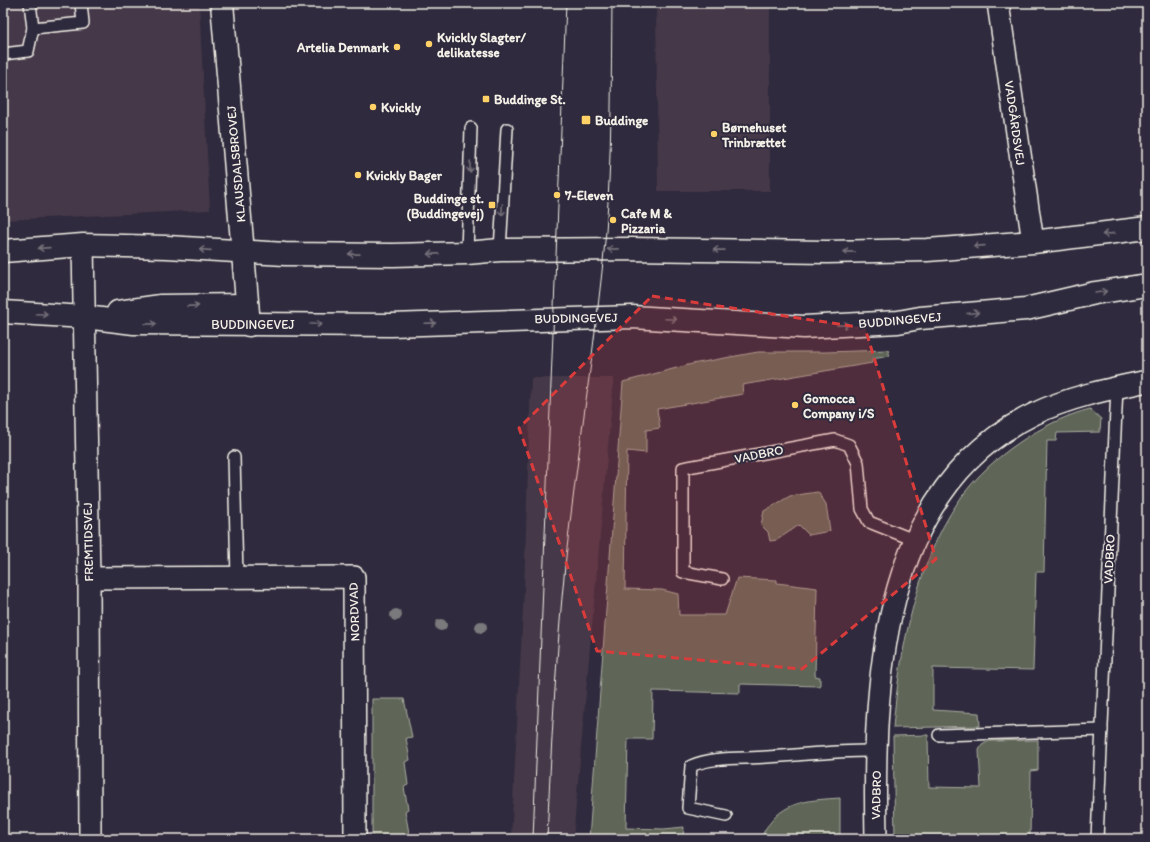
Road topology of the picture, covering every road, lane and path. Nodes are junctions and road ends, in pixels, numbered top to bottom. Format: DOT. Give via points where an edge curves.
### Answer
graph roads {
  1 [pos="30,3"];
  2 [pos="81,3"];
  3 [pos="222,3"];
  4 [pos="998,3"];
  5 [pos="33,28"];
  6 [pos="3,54"];
  7 [pos="471,128"];
  8 [pos="507,129"];
  9 [pos="1147,228"];
  10 [pos="1033,242"];
  11 [pos="83,245"];
  12 [pos="500,250"];
  13 [pos="3,251"];
  14 [pos="244,253"];
  15 [pos="467,253"];
  16 [pos="1147,285"];
  17 [pos="3,312"];
  18 [pos="248,315"];
  19 [pos="85,317"];
  20 [pos="1147,381"];
  21 [pos="1117,387"];
  22 [pos="234,457"];
  23 [pos="914,540"];
  24 [pos="237,577"];
  25 [pos="89,578"];
  26 [pos="722,579"];
  27 [pos="1102,730"];
  28 [pos="939,735"];
  29 [pos="877,751"];
  30 [pos="726,816"];
  31 [pos="90,839"];
  32 [pos="355,839"];
  33 [pos="876,839"];
  34 [pos="1097,839"];
  1 -- 5 [label="lane"];
  2 -- 5 [label="lane" via="83,22"];
  3 -- 14 [label="main road, KLAUSDALSBROVEJ"];
  4 -- 10 [label="street, VADGÅRDSVEJ"];
  5 -- 6 [label="lane" via="28,51"];
  7 -- 15 [label="lane, one-way"];
  8 -- 12 [label="lane, one-way"];
  9 -- 10 [label="main road, one-way"];
  10 -- 12 [label="main road, one-way" via="927,250 827,252"];
  11 -- 13 [label="main road, one-way"];
  14 -- 11 [label="main road, one-way" via="167,247"];
  11 -- 19 [label="street, FREMTIDSVEJ"];
  12 -- 15 [label="main road"];
  15 -- 14 [label="main road, one-way"];
  14 -- 18 [label="main road, KLAUSDALSBROVEJ"];
  18 -- 16 [label="main road, BUDDINGEVEJ, one-way" via="392,325 632,317 804,327 898,322 1026,309 1095,293"];
  17 -- 19 [label="main road, BUDDINGEVEJ, one-way"];
  19 -- 18 [label="main road, BUDDINGEVEJ, one-way" via="134,323"];
  19 -- 25 [label="street, FREMTIDSVEJ"];
  20 -- 21 [label="street, VADBRO"];
  21 -- 23 [label="street, VADBRO" via="1075,398 1034,414 996,437 963,467 935,501"];
  21 -- 27 [label="lane, VADBRO"];
  22 -- 24 [label="lane"];
  23 -- 26 [label="lane, VADBRO" via="869,522 862,509 858,463 849,445 835,440 683,468 683,572"];
  23 -- 29 [label="street, VADBRO" via="897,591 885,644 879,687"];
  24 -- 25 [label="street, NORDVAD"];
  24 -- 32 [label="street, NORDVAD" via="354,577"];
  25 -- 31 [label="street, FREMTIDSVEJ"];
  27 -- 28 [label="lane"];
  27 -- 34 [label="lane, VADBRO"];
  29 -- 30 [label="lane, VADBRO" via="842,750 809,755 708,761 691,766 688,808"];
  29 -- 33 [label="street, VADBRO"];
}
